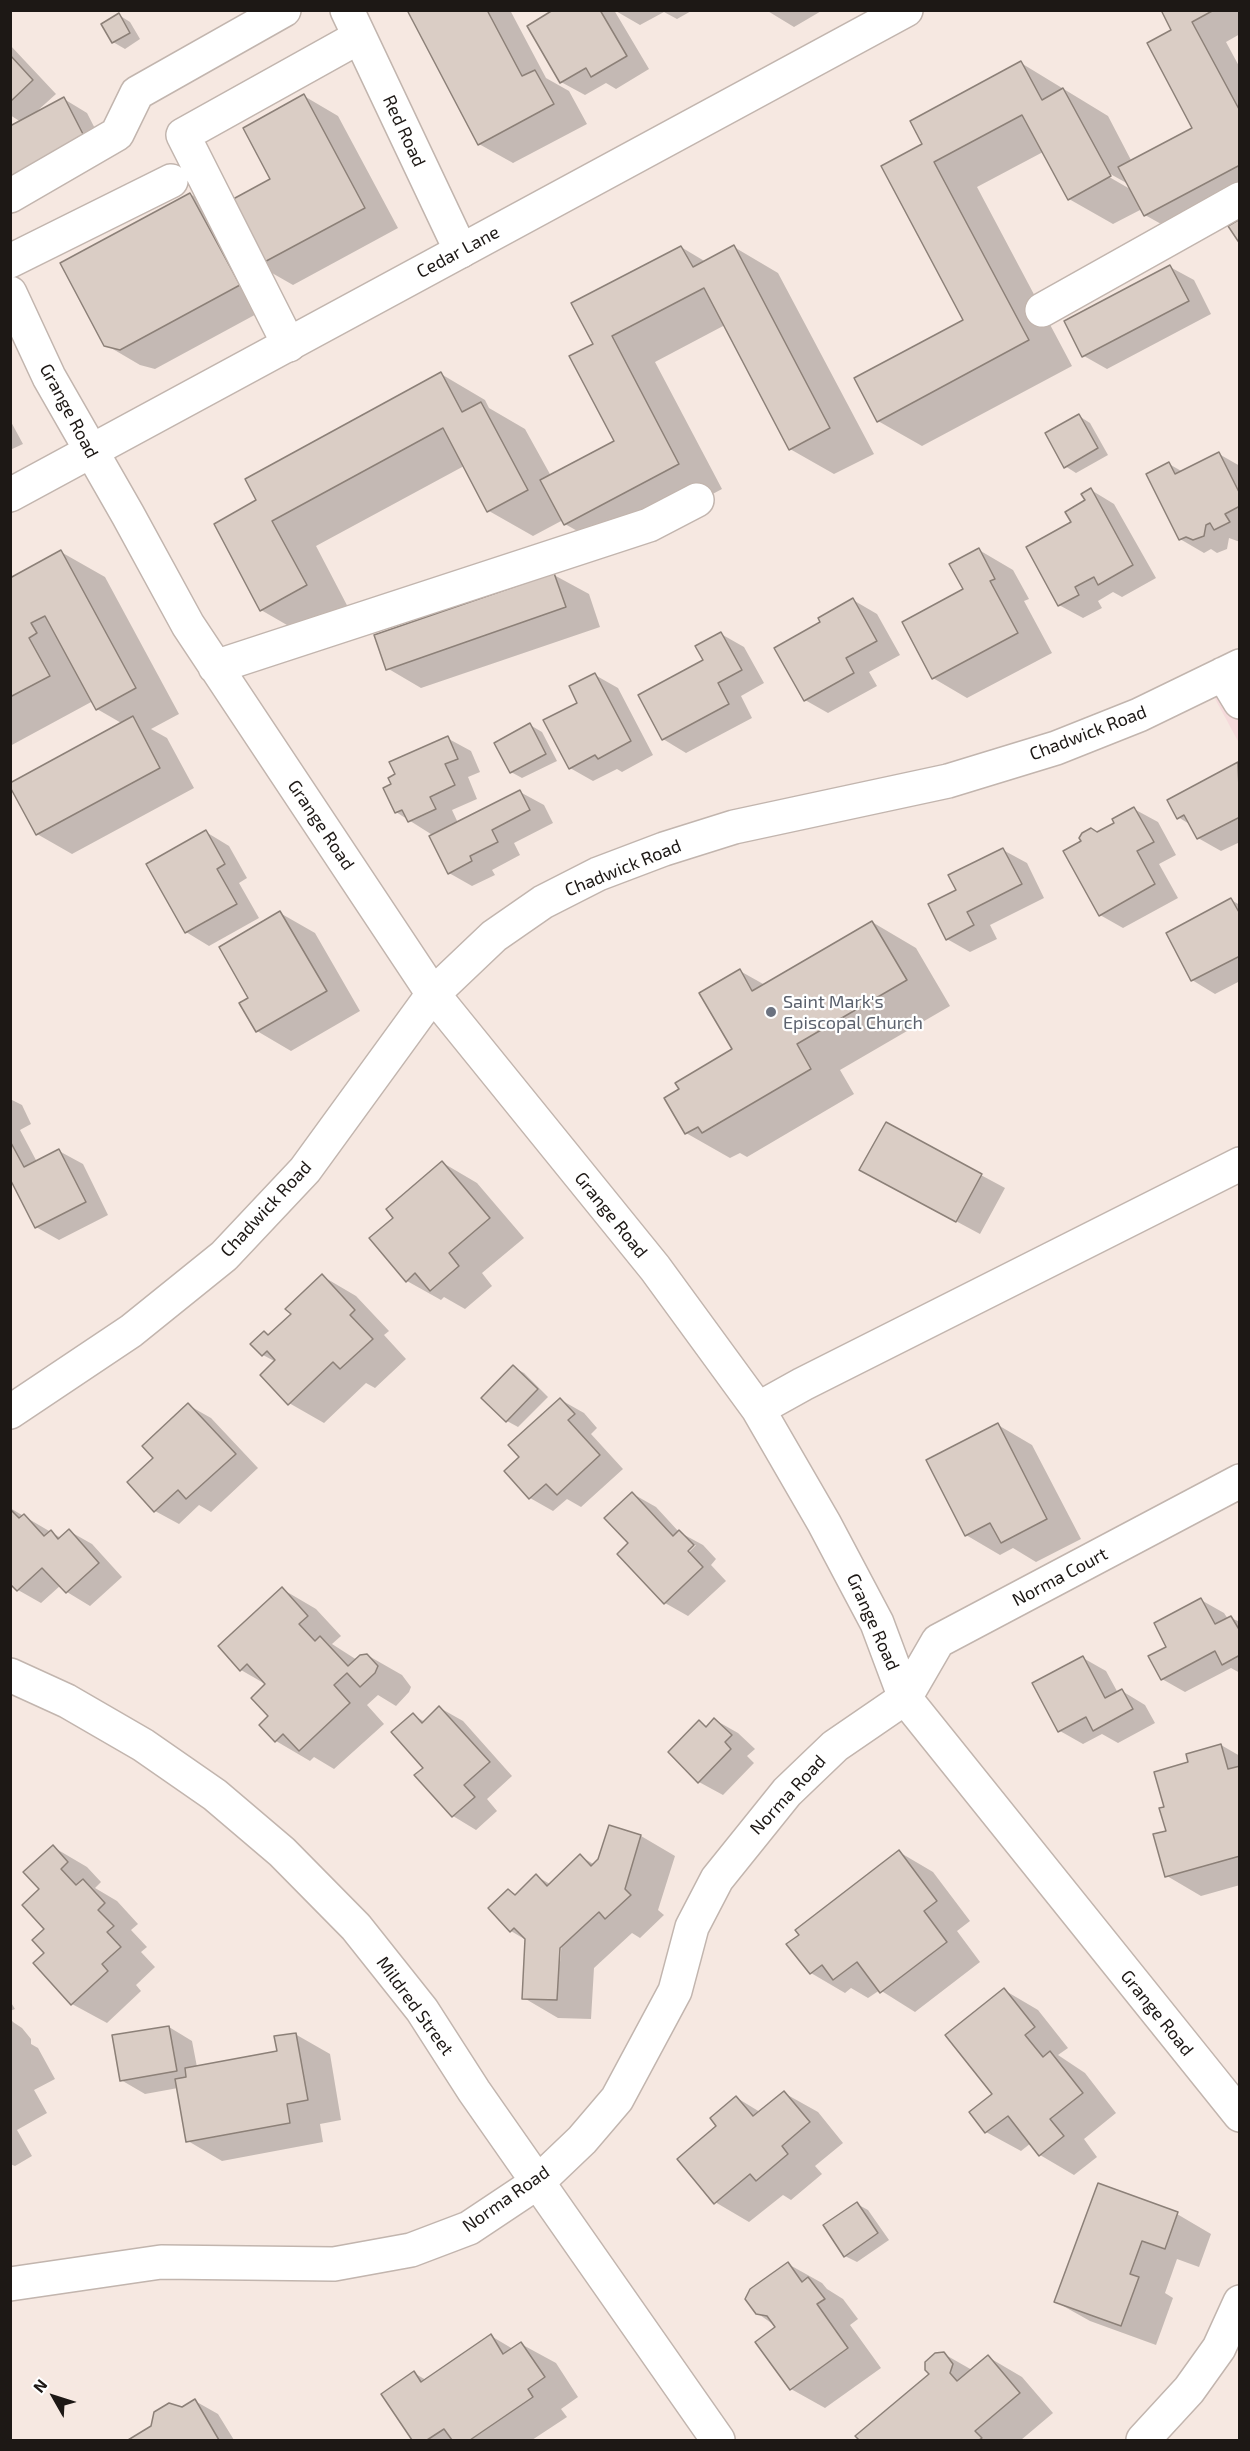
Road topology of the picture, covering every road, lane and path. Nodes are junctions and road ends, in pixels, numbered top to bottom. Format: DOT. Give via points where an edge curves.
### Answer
graph roads {
  1 [pos="284,10"];
  2 [pos="906,10"];
  3 [pos="353,24"];
  4 [pos="171,180"];
  5 [pos="10,196"];
  6 [pos="1239,199"];
  7 [pos="461,251"];
  8 [pos="10,261"];
  9 [pos="10,293"];
  10 [pos="1042,310"];
  11 [pos="289,345"];
  12 [pos="90,452"];
  13 [pos="10,495"];
  14 [pos="697,500"];
  15 [pos="215,667"];
  16 [pos="1231,670"];
  17 [pos="1239,702"];
  18 [pos="433,994"];
  19 [pos="1239,1164"];
  20 [pos="758,1409"];
  21 [pos="10,1412"];
  22 [pos="1239,1481"];
  23 [pos="10,1675"];
  24 [pos="905,1698"];
  25 [pos="1239,2115"];
  26 [pos="538,2182"];
  27 [pos="10,2284"];
  28 [pos="1239,2302"];
  29 [pos="718,2440"];
  30 [pos="1143,2440"];
  1 -- 5 [label="street" via="137,93 117,134"];
  2 -- 7 [label="street, Cedar Lane"];
  3 -- 7 [label="street, Red Road"];
  3 -- 11 [label="street" via="183,135"];
  4 -- 8 [label="street"];
  6 -- 10 [label="street"];
  7 -- 11 [label="street, Cedar Lane"];
  9 -- 12 [label="street, Grange Road"];
  11 -- 12 [label="street, Cedar Lane"];
  12 -- 13 [label="street, Cedar Lane"];
  12 -- 15 [label="street, Grange Road"];
  14 -- 15 [label="street" via="649,525"];
  15 -- 18 [label="street, Grange Road"];
  16 -- 17 [label="street"];
  16 -- 18 [label="street, Chadwick Road" via="1139,715 1056,748 948,781 734,827 598,874 543,902 494,936"];
  18 -- 20 [label="street, Grange Road" via="655,1268"];
  18 -- 21 [label="street, Chadwick Road" via="305,1170 224,1256 131,1331"];
  19 -- 20 [label="street"];
  20 -- 24 [label="street, Grange Road" via="877,1623"];
  22 -- 24 [label="street, Norma Court" via="938,1641"];
  23 -- 26 [label="street, Mildred Street" via="67,1701 143,1745 215,1795 282,1852 356,1927 422,2010"];
  24 -- 25 [label="street, Grange Road"];
  24 -- 26 [label="street, Norma Road" via="835,1746 787,1792 717,1879 692,1928 675,1990 616,2099 582,2140"];
  26 -- 27 [label="street, Norma Road" via="469,2228 411,2250 334,2264 161,2262"];
  26 -- 29 [label="street, Mildred Street"];
  28 -- 30 [label="street" via="1219,2348 1189,2391"];
}
